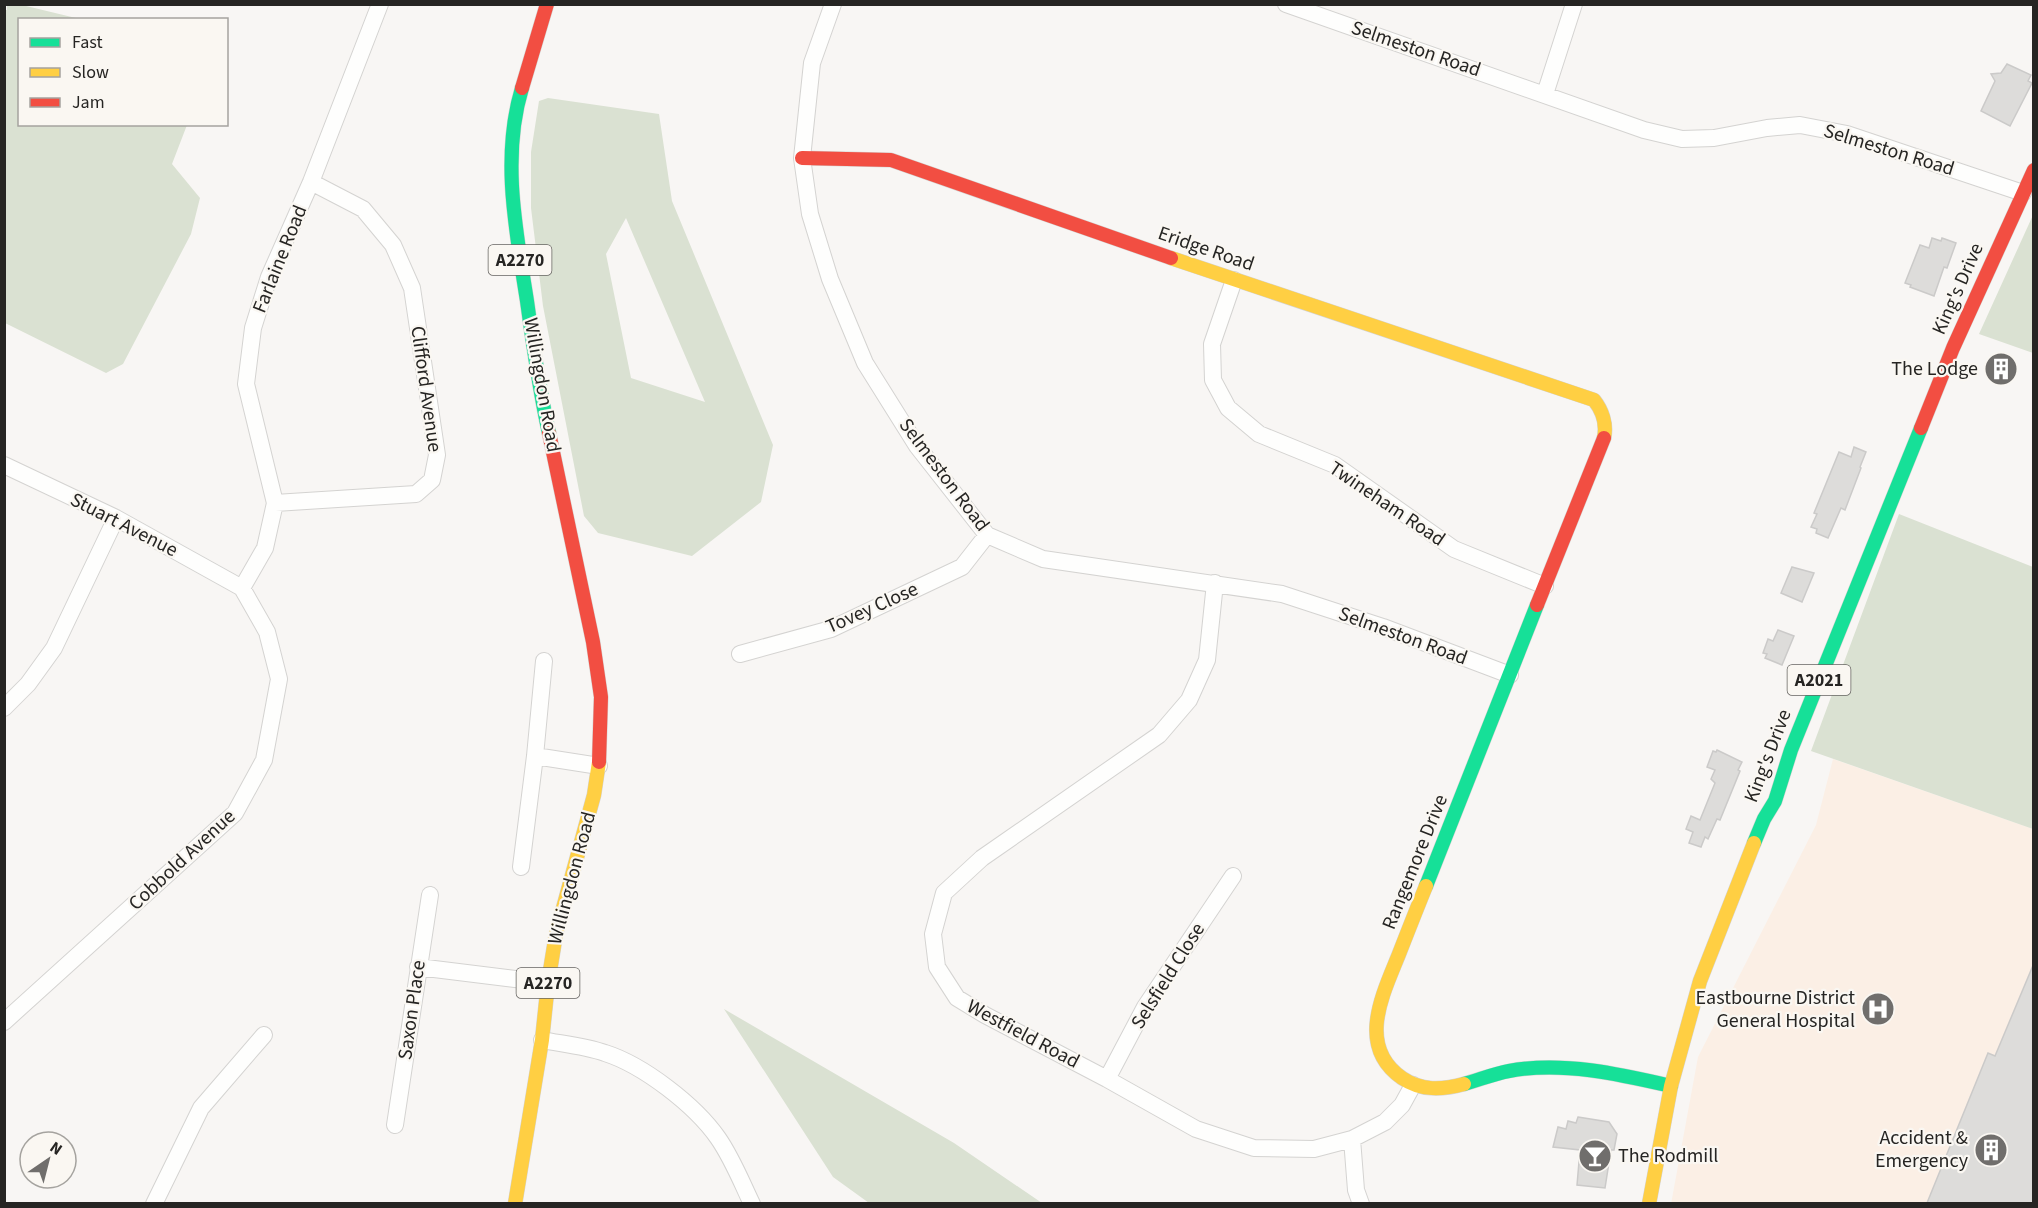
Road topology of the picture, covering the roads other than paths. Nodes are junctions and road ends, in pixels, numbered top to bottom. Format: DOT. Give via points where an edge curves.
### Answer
graph roads {
  1 [pos="380,4"];
  2 [pos="547,4"];
  3 [pos="832,4"];
  4 [pos="1286,4"];
  5 [pos="1574,4"];
  6 [pos="1545,94"];
  7 [pos="802,158"];
  8 [pos="2034,170"];
  9 [pos="311,182"];
  10 [pos="2023,193"];
  11 [pos="1234,280"];
  12 [pos="1594,400"];
  13 [pos="4,465"];
  14 [pos="275,503"];
  15 [pos="116,518"];
  16 [pos="987,535"];
  17 [pos="1215,583"];
  18 [pos="1545,585"];
  19 [pos="242,588"];
  20 [pos="740,654"];
  21 [pos="544,661"];
  22 [pos="1510,675"];
  23 [pos="4,708"];
  24 [pos="535,756"];
  25 [pos="599,766"];
  26 [pos="521,867"];
  27 [pos="1233,876"];
  28 [pos="430,896"];
  29 [pos="418,967"];
  30 [pos="548,982"];
  31 [pos="4,1022"];
  32 [pos="264,1035"];
  33 [pos="542,1040"];
  34 [pos="1107,1079"];
  35 [pos="1413,1084"];
  36 [pos="1671,1086"];
  37 [pos="395,1125"];
  38 [pos="1352,1139"];
  39 [pos="154,1203"];
  40 [pos="515,1203"];
  41 [pos="752,1203"];
  42 [pos="1360,1203"];
  43 [pos="1649,1203"];
  1 -- 9 [label="street, Farlaine Road"];
  2 -- 25 [label="main road, Willingdon Road / A2270" via="518,101 511,139 514,219 542,401 593,642 601,697"];
  3 -- 7 [label="street, Selmeston Road" via="813,63"];
  4 -- 6 [label="street, Selmeston Road"];
  5 -- 6 [label="street"];
  6 -- 10 [label="street, Selmeston Road" via="1644,130 1682,139 1714,138 1800,124 1847,134"];
  7 -- 11 [label="main road, Eridge Road" via="891,160"];
  7 -- 16 [label="street, Selmeston Road" via="810,214 830,279 865,363 917,446"];
  8 -- 10 [label="main road, King's Drive / A2021"];
  9 -- 14 [label="street, Farlaine Road" via="269,277 253,328 246,384"];
  9 -- 14 [label="street, Clifford Avenue" via="363,209 393,245 411,288 437,455 432,480 416,494"];
  10 -- 36 [label="main road, King's Drive / A2021" via="1953,348 1805,713 1775,801 1728,908 1700,981"];
  11 -- 12 [label="main road, Eridge Road"];
  11 -- 18 [label="street, Twineham Road" via="1212,344 1213,380 1228,408 1259,434 1335,465 1454,549"];
  12 -- 18 [label="main road, Rangemore Drive" via="1605,422 1605,434"];
  13 -- 15 [label="street, Stuart Avenue"];
  14 -- 19 [label="street, Farlaine Road" via="265,548"];
  15 -- 19 [label="street, Stuart Avenue"];
  15 -- 23 [label="street" via="54,648 28,684"];
  16 -- 17 [label="street, Selmeston Road" via="1043,559"];
  16 -- 20 [label="street, Tovey Close" via="962,567 831,628"];
  17 -- 22 [label="street, Selmeston Road" via="1282,594"];
  17 -- 34 [label="street, Westfield Road" via="1207,660 1189,700 1159,735 982,858 944,893 933,934 937,968 957,998"];
  18 -- 22 [label="main road, Rangemore Drive"];
  19 -- 31 [label="street, Cobbold Avenue" via="267,632 279,679 264,760 235,813"];
  21 -- 24 [label="street"];
  22 -- 35 [label="main road, Rangemore Drive" via="1380,1001 1375,1032 1381,1055 1388,1067"];
  24 -- 25 [label="street"];
  24 -- 26 [label="street"];
  25 -- 30 [label="main road, Willingdon Road / A2270" via="556,934"];
  27 -- 34 [label="street, Selsfield Close" via="1145,1007"];
  28 -- 29 [label="street, Saxon Place"];
  29 -- 30 [label="street"];
  29 -- 37 [label="street, Saxon Place"];
  30 -- 33 [label="main road, Willingdon Road / A2270"];
  32 -- 39 [label="street" via="201,1108"];
  33 -- 40 [label="main road, Willingdon Road / A2270"];
  33 -- 41 [label="street" via="605,1052 658,1080 716,1136"];
  34 -- 38 [label="street, Westfield Road" via="1196,1129 1254,1148 1314,1149"];
  35 -- 36 [label="main road, Rangemore Drive" via="1442,1089 1517,1070 1560,1068 1605,1072"];
  35 -- 38 [label="street, Westfield Road" via="1402,1105 1385,1122"];
  36 -- 43 [label="main road, King's Drive / A2021"];
  38 -- 42 [label="street"];
}
